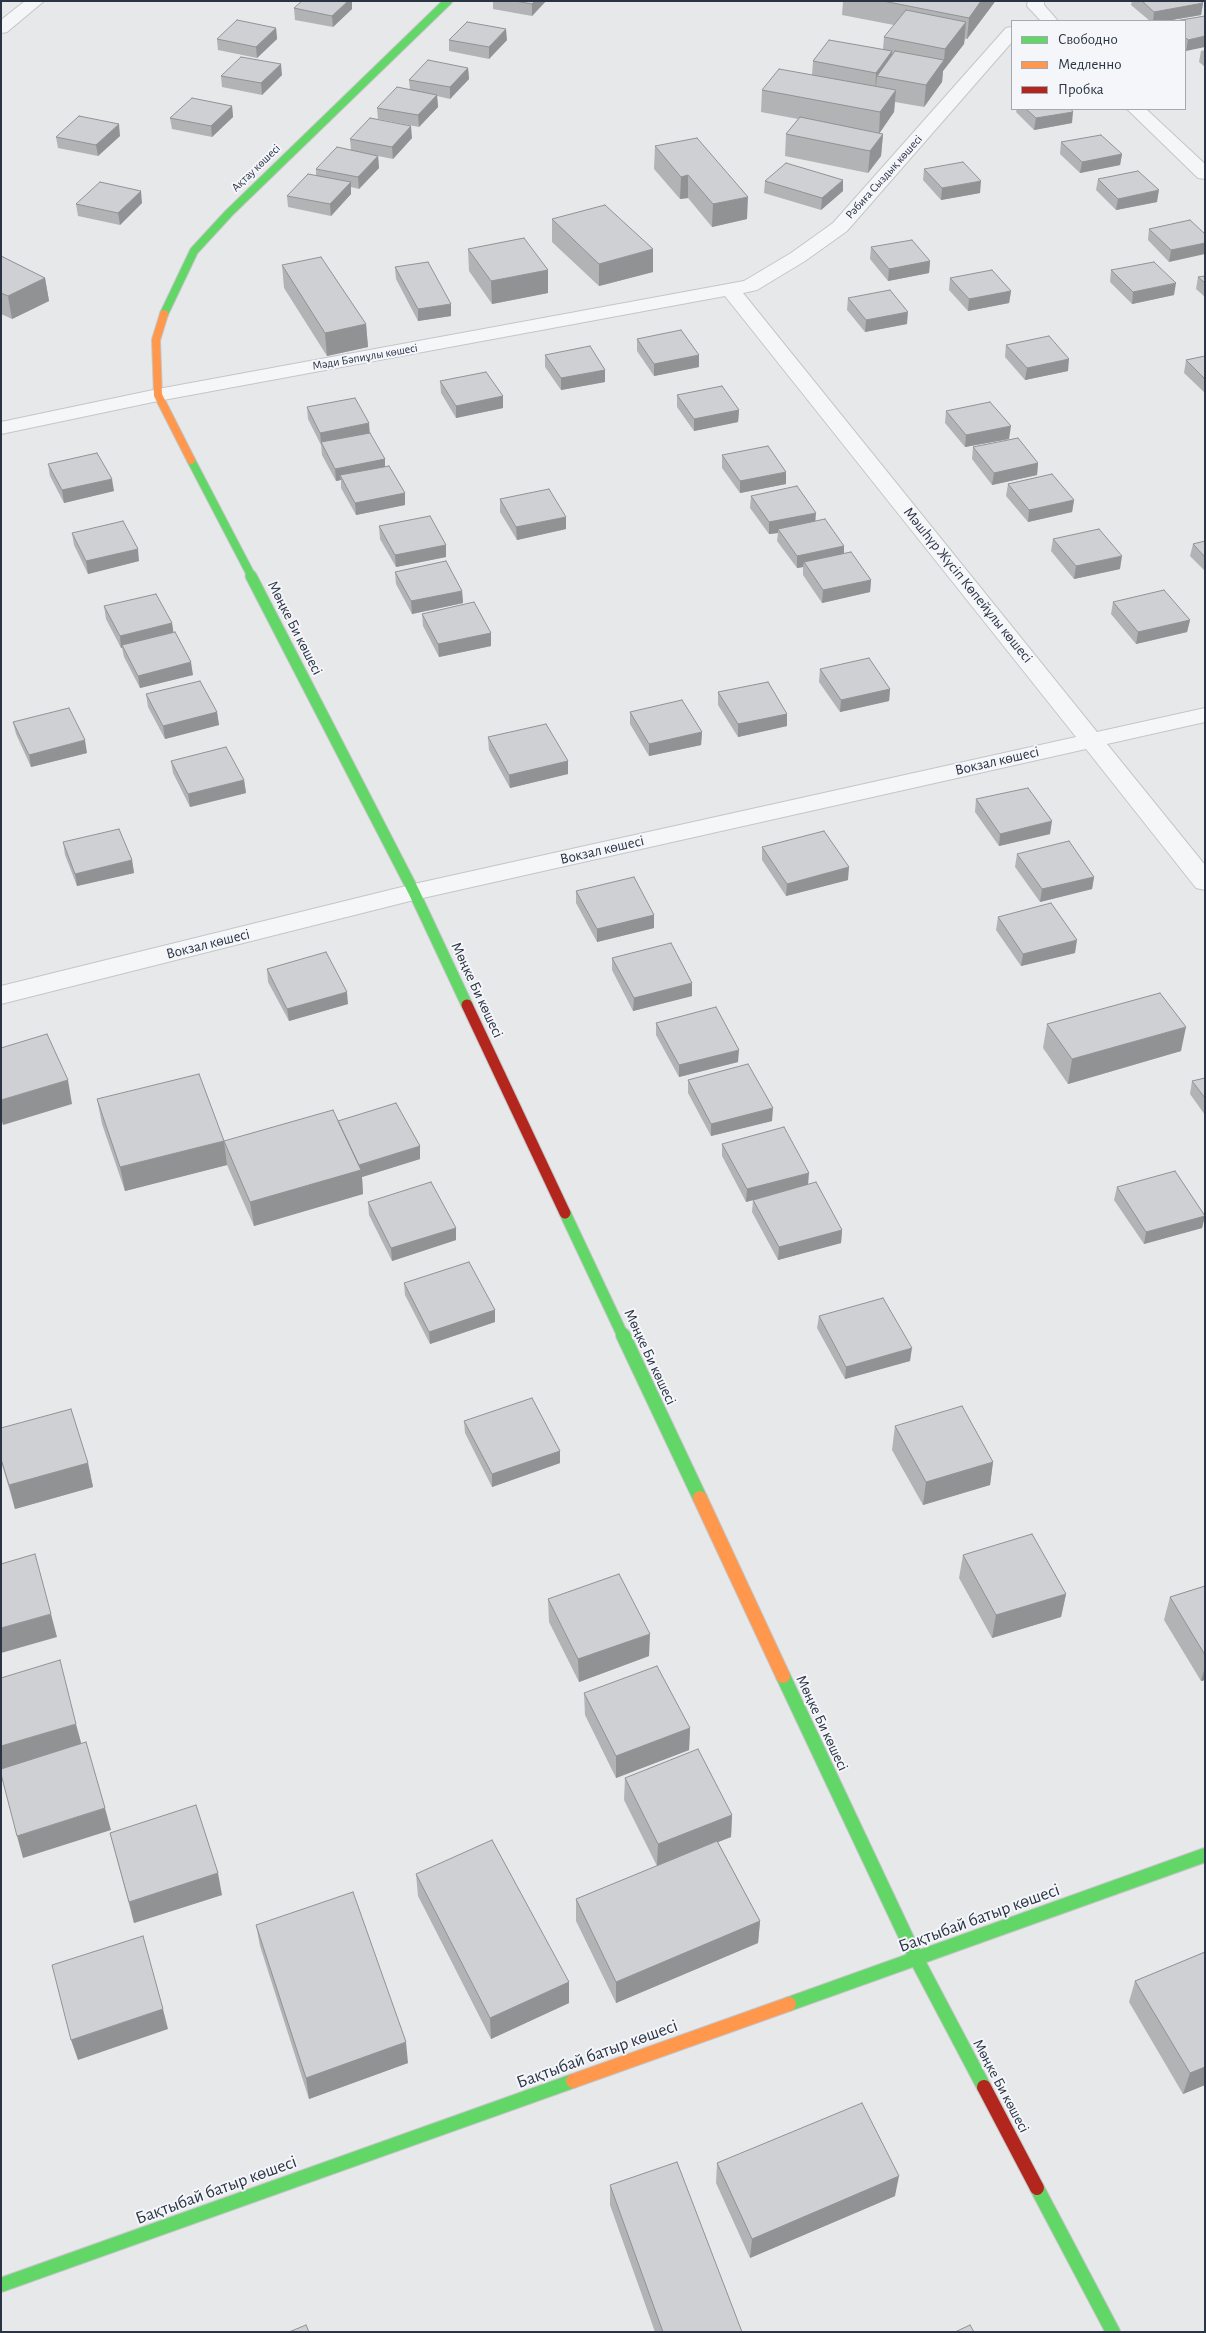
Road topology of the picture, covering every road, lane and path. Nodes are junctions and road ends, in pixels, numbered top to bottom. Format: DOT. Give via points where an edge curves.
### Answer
graph roads {
  1 [pos="36,1"];
  2 [pos="448,1"];
  3 [pos="1032,8"];
  4 [pos="1049,20"];
  5 [pos="1,28"];
  6 [pos="1011,33"];
  7 [pos="1137,110"];
  8 [pos="1205,174"];
  9 [pos="730,290"];
  10 [pos="158,395"];
  11 [pos="1,428"];
  12 [pos="1205,715"];
  13 [pos="1092,740"];
  14 [pos="1205,882"];
  15 [pos="414,892"];
  16 [pos="1,995"];
  17 [pos="1205,1855"];
  18 [pos="916,1958"];
  19 [pos="1,2285"];
  20 [pos="1113,2332"];
  1 -- 5 [label="street"];
  2 -- 10 [label="street, Ақтау көшесі" via="229,213 194,251 167,304 156,340"];
  3 -- 4 [label="street"];
  6 -- 9 [label="street, Рәбиға Сыздық көшесі" via="840,227 750,286"];
  7 -- 8 [label="street"];
  9 -- 10 [label="street, Мәди Бәпиұлы көшесі"];
  9 -- 13 [label="street, Мәшһүр Жүсіп Көпейұлы көшесі"];
  10 -- 11 [label="street, Мәди Бәпиұлы көшесі"];
  10 -- 15 [label="street, Мөңке Би көшесі"];
  12 -- 13 [label="street, Вокзал көшесі"];
  13 -- 14 [label="street, Мәшһүр Жүсіп Көпейұлы көшесі"];
  13 -- 15 [label="street, Вокзал көшесі"];
  15 -- 16 [label="street, Вокзал көшесі"];
  15 -- 18 [label="street, Мөңке Би көшесі"];
  17 -- 18 [label="street, Бақтыбай батыр көшесі"];
  18 -- 19 [label="street, Бақтыбай батыр көшесі"];
  18 -- 20 [label="street, Мөңке Би көшесі"];
}
